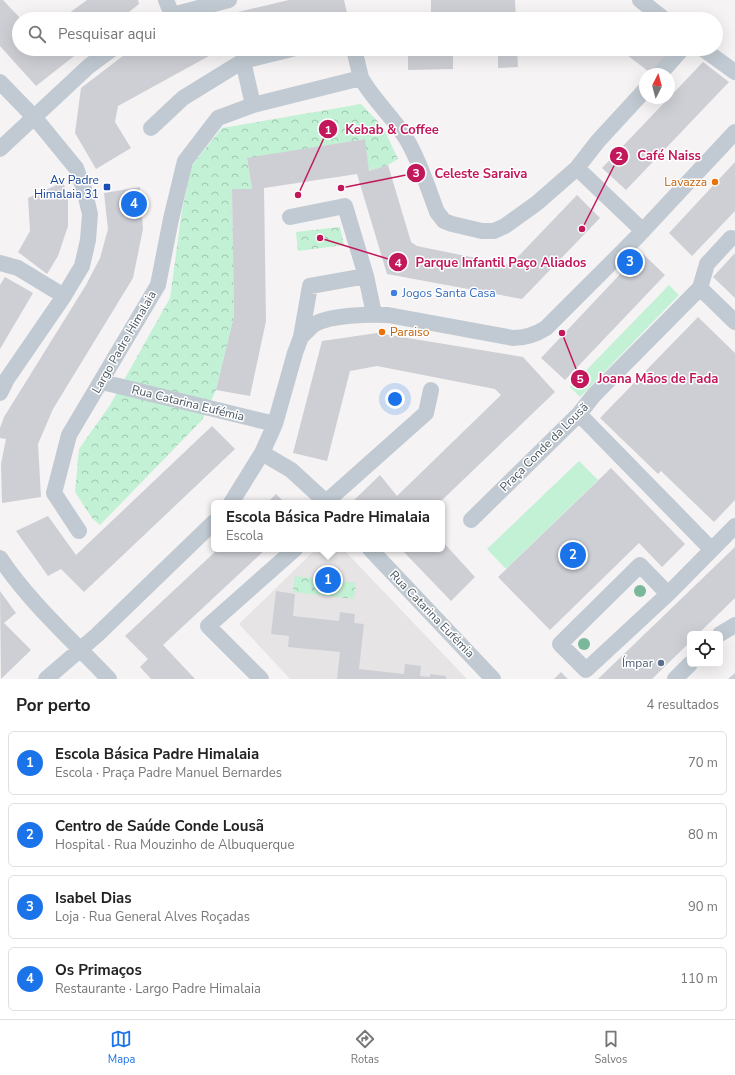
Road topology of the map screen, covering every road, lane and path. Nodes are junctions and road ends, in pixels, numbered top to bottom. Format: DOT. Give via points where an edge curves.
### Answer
graph roads {
  1 [pos="166,0"];
  2 [pos="229,0"];
  3 [pos="640,0"];
  4 [pos="168,12"];
  5 [pos="187,12"];
  6 [pos="655,12"];
  7 [pos="103,56"];
  8 [pos="263,56"];
  9 [pos="356,56"];
  10 [pos="676,56"];
  11 [pos="713,56"];
  12 [pos="242,61"];
  13 [pos="665,68"];
  14 [pos="735,72"];
  15 [pos="361,78"];
  16 [pos="0,82"];
  17 [pos="639,97"];
  18 [pos="253,105"];
  19 [pos="35,118"];
  20 [pos="150,128"];
  21 [pos="735,132"];
  22 [pos="0,149"];
  23 [pos="577,168"];
  24 [pos="290,217"];
  25 [pos="643,232"];
  26 [pos="731,238"];
  27 [pos="0,263"];
  28 [pos="366,276"];
  29 [pos="700,288"];
  30 [pos="64,296"];
  31 [pos="374,314"];
  32 [pos="735,322"];
  33 [pos="301,338"];
  34 [pos="102,382"];
  35 [pos="431,390"];
  36 [pos="0,393"];
  37 [pos="579,414"];
  38 [pos="275,424"];
  39 [pos="262,453"];
  40 [pos="233,500"];
  41 [pos="324,500"];
  42 [pos="330,500"];
  43 [pos="471,520"];
  44 [pos="211,525"];
  45 [pos="735,526"];
  46 [pos="79,531"];
  47 [pos="711,549"];
  48 [pos="292,552"];
  49 [pos="373,552"];
  50 [pos="0,558"];
  51 [pos="668,594"];
  52 [pos="735,625"];
  53 [pos="723,632"];
  54 [pos="80,649"];
  55 [pos="687,667"];
  56 [pos="46,679"];
  57 [pos="109,679"];
  58 [pos="261,679"];
  59 [pos="493,679"];
  60 [pos="675,679"];
  1 -- 4 [label="street"];
  2 -- 5 [label="street"];
  3 -- 6 [label="street"];
  7 -- 19 [label="street"];
  8 -- 12 [label="street"];
  9 -- 15 [label="street"];
  10 -- 13 [label="street"];
  11 -- 14 [label="street"];
  12 -- 18 [label="street"];
  12 -- 20 [label="street" via="183,98"];
  15 -- 18 [label="street, Largo Padre Himalaia"];
  15 -- 23 [label="street" via="370,94 395,122 407,141 438,212 444,220 452,224 482,231 494,231 506,226"];
  16 -- 19 [label="street"];
  17 -- 23 [label="street"];
  18 -- 34 [label="street, Largo Padre Himalaia" via="218,118 185,161 158,285"];
  19 -- 22 [label="street"];
  19 -- 30 [label="street" via="76,168 90,214 82,266"];
  21 -- 25 [label="street"];
  23 -- 25 [label="street"];
  24 -- 28 [label="street" via="345,206"];
  25 -- 31 [label="street" via="536,335 513,338"];
  26 -- 29 [label="street" via="707,264"];
  27 -- 30 [label="street" via="18,268"];
  28 -- 31 [label="street"];
  28 -- 33 [label="street" via="310,286"];
  29 -- 32 [label="street"];
  29 -- 37 [label="street, Praça Conde da Lousã" via="594,395"];
  30 -- 36 [label="street"];
  31 -- 33 [label="street" via="330,319 315,324"];
  33 -- 38 [label="street"];
  34 -- 38 [label="street, Rua Catarina Eufémia"];
  34 -- 46 [label="street, Largo Padre Himalaia" via="69,435 54,493"];
  35 -- 42 [label="street" via="426,414"];
  37 -- 43 [label="street, Praça Conde da Lousã"];
  37 -- 47 [label="street"];
  38 -- 39 [label="street"];
  39 -- 40 [label="street"];
  39 -- 41 [label="street" via="291,470"];
  44 -- 54 [label="street"];
  45 -- 47 [label="street"];
  47 -- 51 [label="street"];
  48 -- 58 [label="street" via="208,626"];
  49 -- 59 [label="street, Rua Catarina Eufémia"];
  50 -- 54 [label="street" via="57,626"];
  51 -- 51 [label="street" via="640,565 560,644 586,670"];
  52 -- 53 [label="street"];
  54 -- 56 [label="street"];
  54 -- 57 [label="street"];
  55 -- 60 [label="street"];
}
